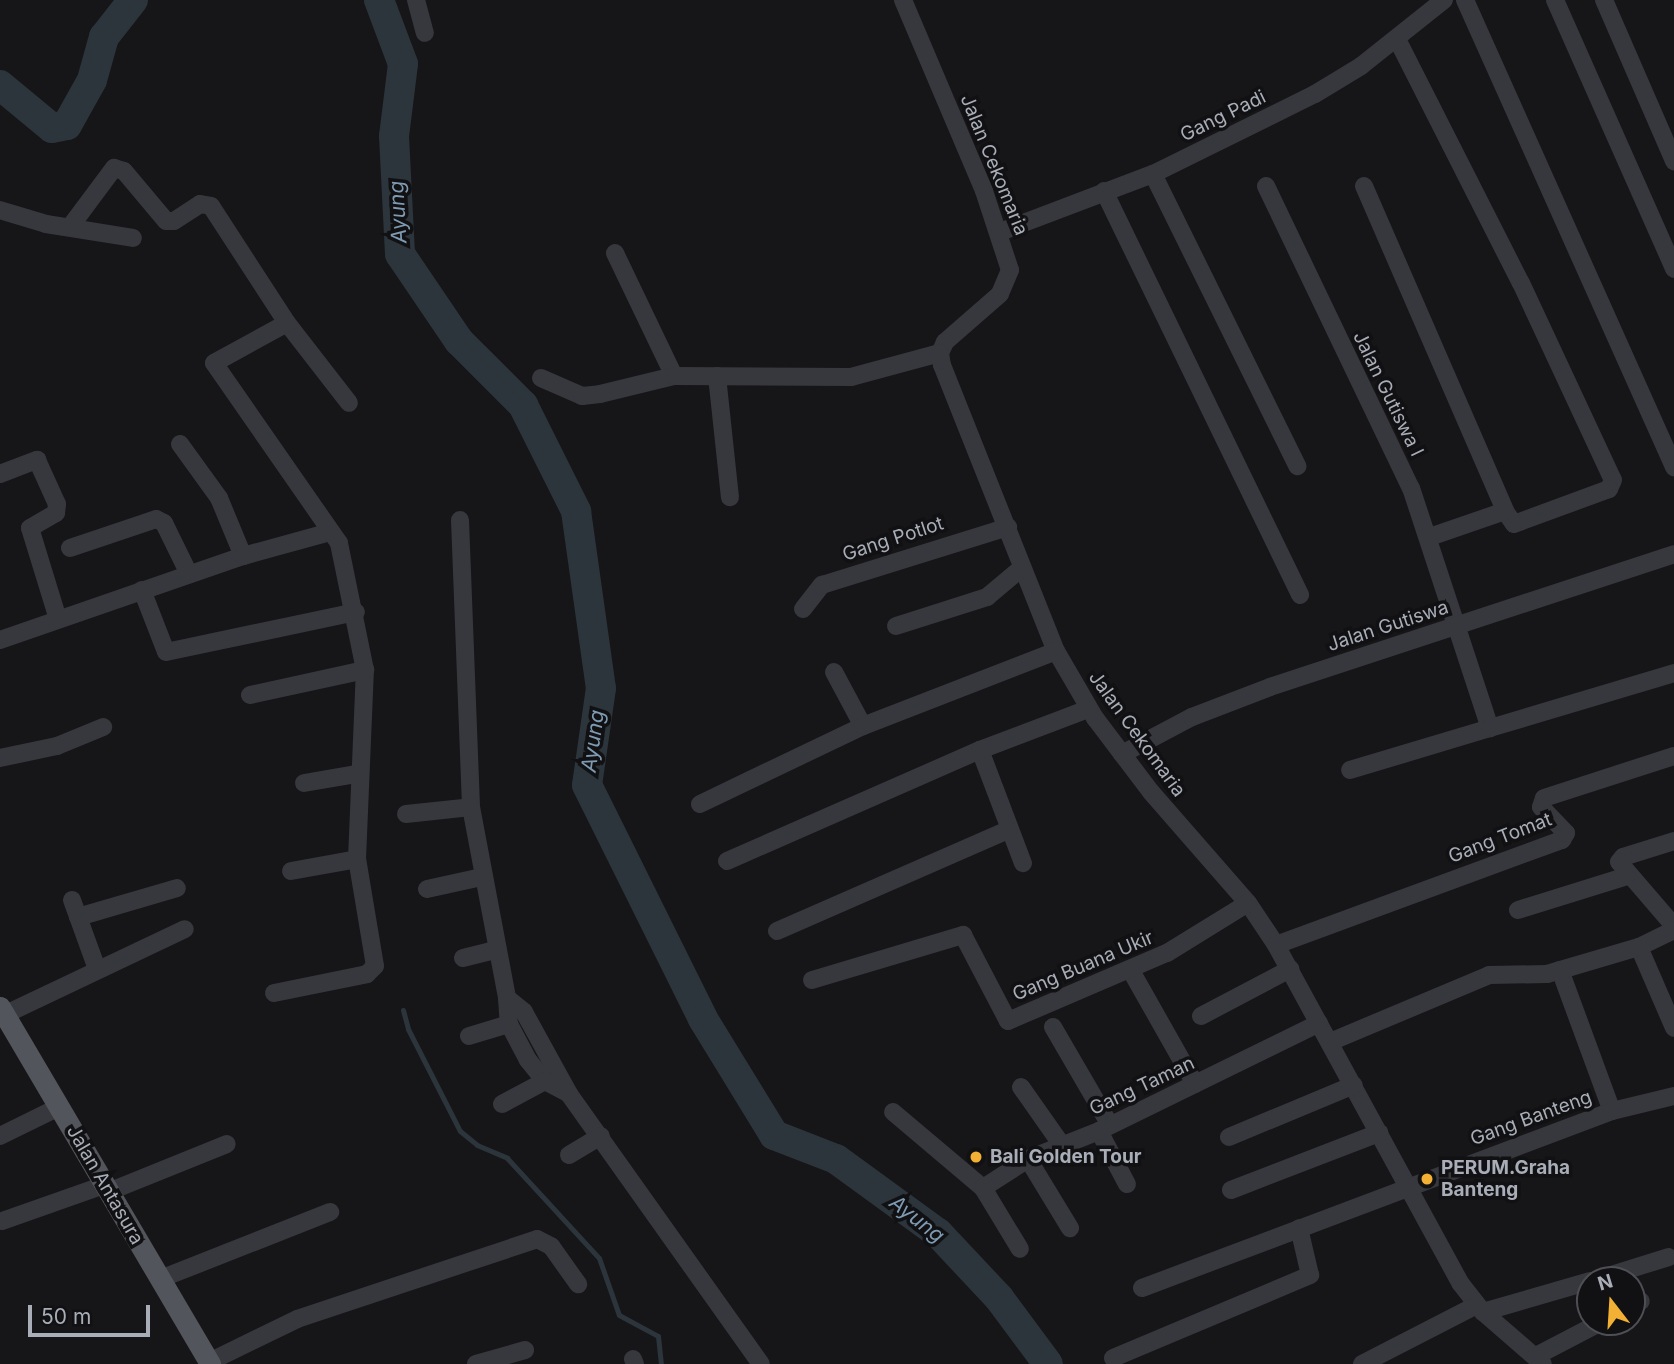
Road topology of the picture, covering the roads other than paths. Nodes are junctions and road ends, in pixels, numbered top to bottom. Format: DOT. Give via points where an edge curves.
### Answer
graph roads {
  1 [pos="416,0"];
  2 [pos="903,0"];
  3 [pos="1444,0"];
  4 [pos="1465,0"];
  5 [pos="1555,0"];
  6 [pos="1604,0"];
  7 [pos="425,33"];
  8 [pos="1398,41"];
  9 [pos="1674,161"];
  10 [pos="1153,174"];
  11 [pos="1266,186"];
  12 [pos="1364,186"];
  13 [pos="1104,191"];
  14 [pos="0,210"];
  15 [pos="70,227"];
  16 [pos="1000,232"];
  17 [pos="132,238"];
  18 [pos="615,253"];
  19 [pos="1674,269"];
  20 [pos="287,323"];
  21 [pos="940,353"];
  22 [pos="674,376"];
  23 [pos="718,376"];
  24 [pos="541,378"];
  25 [pos="349,403"];
  26 [pos="180,444"];
  27 [pos="1297,466"];
  28 [pos="1674,467"];
  29 [pos="0,474"];
  30 [pos="730,497"];
  31 [pos="1505,511"];
  32 [pos="460,520"];
  33 [pos="1008,527"];
  34 [pos="330,532"];
  35 [pos="1430,537"];
  36 [pos="70,548"];
  37 [pos="1674,554"];
  38 [pos="243,556"];
  39 [pos="1022,571"];
  40 [pos="189,574"];
  41 [pos="142,590"];
  42 [pos="1300,596"];
  43 [pos="803,609"];
  44 [pos="356,612"];
  45 [pos="58,619"];
  46 [pos="896,626"];
  47 [pos="1456,626"];
  48 [pos="0,640"];
  49 [pos="1056,651"];
  50 [pos="365,670"];
  51 [pos="834,672"];
  52 [pos="1674,673"];
  53 [pos="250,695"];
  54 [pos="1088,709"];
  55 [pos="863,726"];
  56 [pos="103,727"];
  57 [pos="1490,728"];
  58 [pos="980,750"];
  59 [pos="1122,754"];
  60 [pos="1674,756"];
  61 [pos="0,758"];
  62 [pos="1350,770"];
  63 [pos="357,774"];
  64 [pos="304,783"];
  65 [pos="700,804"];
  66 [pos="471,807"];
  67 [pos="406,814"];
  68 [pos="1008,830"];
  69 [pos="1674,841"];
  70 [pos="357,859"];
  71 [pos="727,861"];
  72 [pos="1023,863"];
  73 [pos="291,871"];
  74 [pos="1627,876"];
  75 [pos="482,877"];
  76 [pos="177,888"];
  77 [pos="427,889"];
  78 [pos="72,900"];
  79 [pos="1248,903"];
  80 [pos="1518,910"];
  81 [pos="78,917"];
  82 [pos="1674,928"];
  83 [pos="185,929"];
  84 [pos="777,931"];
  85 [pos="1276,945"];
  86 [pos="1639,947"];
  87 [pos="495,950"];
  88 [pos="463,958"];
  89 [pos="97,969"];
  90 [pos="1130,969"];
  91 [pos="1290,969"];
  92 [pos="1560,970"];
  93 [pos="812,980"];
  94 [pos="274,993"];
  95 [pos="507,998"];
  96 [pos="2,1011"];
  97 [pos="1201,1016"];
  98 [pos="1320,1023"];
  99 [pos="509,1024"];
  100 [pos="1053,1027"];
  101 [pos="1674,1028"];
  102 [pos="470,1035"];
  103 [pos="1331,1042"];
  104 [pos="545,1082"];
  105 [pos="1195,1084"];
  106 [pos="1354,1085"];
  107 [pos="1021,1087"];
  108 [pos="569,1094"];
  109 [pos="1674,1096"];
  110 [pos="502,1104"];
  111 [pos="59,1107"];
  112 [pos="1612,1111"];
  113 [pos="893,1112"];
  114 [pos="1105,1128"];
  115 [pos="1379,1133"];
  116 [pos="0,1136"];
  117 [pos="601,1136"];
  118 [pos="1229,1137"];
  119 [pos="227,1144"];
  120 [pos="1061,1144"];
  121 [pos="569,1156"];
  122 [pos="1028,1160"];
  123 [pos="1127,1184"];
  124 [pos="1405,1186"];
  125 [pos="983,1188"];
  126 [pos="106,1189"];
  127 [pos="1231,1190"];
  128 [pos="330,1212"];
  129 [pos="2,1222"];
  130 [pos="1070,1228"];
  131 [pos="1299,1228"];
  132 [pos="1020,1249"];
  133 [pos="1669,1257"];
  134 [pos="1640,1266"];
  135 [pos="160,1279"];
  136 [pos="578,1284"];
  137 [pos="1576,1285"];
  138 [pos="1142,1288"];
  139 [pos="1480,1309"];
  140 [pos="1578,1336"];
  141 [pos="525,1350"];
  142 [pos="1113,1359"];
  143 [pos="1539,1360"];
  144 [pos="210,1363"];
  145 [pos="476,1364"];
  146 [pos="761,1364"];
  147 [pos="1362,1364"];
  1 -- 7 [label="street"];
  2 -- 16 [label="street, Jalan Cekomaria"];
  3 -- 10 [label="street, Gang Padi" via="1361,66 1315,94"];
  4 -- 28 [label="street"];
  5 -- 19 [label="street"];
  6 -- 9 [label="street"];
  8 -- 31 [label="street" via="1521,283 1613,480 1609,489 1514,524"];
  10 -- 13 [label="street, Gang Padi"];
  10 -- 27 [label="street"];
  11 -- 35 [label="street, Jalan Gutiswa I"];
  12 -- 31 [label="street"];
  13 -- 16 [label="street, Gang Padi"];
  13 -- 42 [label="street"];
  14 -- 15 [label="street"];
  15 -- 17 [label="street"];
  15 -- 20 [label="street" via="114,168 124,171 166,220 174,221 206,203"];
  16 -- 21 [label="street, Jalan Cekomaria" via="1009,260 1007,281 1000,294 945,342"];
  18 -- 22 [label="street"];
  20 -- 25 [label="street"];
  20 -- 34 [label="street" via="214,363"];
  21 -- 23 [label="street" via="851,377"];
  21 -- 33 [label="street, Jalan Cekomaria"];
  22 -- 23 [label="street"];
  22 -- 24 [label="street" via="582,396"];
  23 -- 30 [label="street"];
  26 -- 38 [label="street" via="219,498"];
  29 -- 45 [label="street" via="37,460 58,509 32,525 30,534"];
  31 -- 35 [label="street"];
  32 -- 66 [label="street"];
  33 -- 39 [label="street, Jalan Cekomaria"];
  33 -- 43 [label="street, Gang Potlot" via="822,585"];
  34 -- 38 [label="street"];
  34 -- 44 [label="street" via="339,543"];
  35 -- 47 [label="street, Jalan Gutiswa I" via="1440,584"];
  36 -- 40 [label="street" via="156,519 164,523"];
  37 -- 47 [label="street, Jalan Gutiswa"];
  38 -- 40 [label="street"];
  39 -- 46 [label="street" via="987,597"];
  39 -- 49 [label="street, Jalan Cekomaria"];
  40 -- 41 [label="street"];
  41 -- 44 [label="street" via="166,652"];
  41 -- 45 [label="street"];
  44 -- 50 [label="street"];
  45 -- 48 [label="street"];
  47 -- 57 [label="street, Jalan Gutiswa I"];
  47 -- 59 [label="street, Jalan Gutiswa" via="1217,706"];
  49 -- 54 [label="street, Jalan Cekomaria"];
  49 -- 55 [label="street"];
  50 -- 53 [label="street"];
  50 -- 63 [label="street"];
  51 -- 55 [label="street"];
  52 -- 57 [label="street"];
  54 -- 58 [label="street"];
  54 -- 59 [label="street, Jalan Cekomaria"];
  55 -- 65 [label="street"];
  56 -- 61 [label="street" via="62,744"];
  57 -- 62 [label="street"];
  58 -- 68 [label="street"];
  58 -- 71 [label="street"];
  59 -- 79 [label="street, Jalan Cekomaria"];
  60 -- 85 [label="street, Gang Tomat" via="1544,798 1541,807 1566,833 1562,840"];
  63 -- 64 [label="street"];
  63 -- 70 [label="street"];
  66 -- 67 [label="street"];
  66 -- 75 [label="street"];
  68 -- 72 [label="street"];
  68 -- 84 [label="street"];
  69 -- 74 [label="street" via="1623,857 1619,862"];
  70 -- 73 [label="street"];
  70 -- 94 [label="street" via="372,971"];
  74 -- 80 [label="street"];
  74 -- 82 [label="street"];
  75 -- 77 [label="street"];
  75 -- 87 [label="street"];
  76 -- 81 [label="street"];
  78 -- 81 [label="street"];
  79 -- 85 [label="street, Jalan Cekomaria"];
  79 -- 90 [label="street, Gang Buana Ukir" via="1192,939"];
  81 -- 89 [label="street"];
  82 -- 86 [label="street"];
  83 -- 89 [label="street"];
  85 -- 91 [label="street, Jalan Cekomaria"];
  86 -- 92 [label="street"];
  86 -- 101 [label="street"];
  87 -- 88 [label="street"];
  87 -- 95 [label="street"];
  89 -- 96 [label="street"];
  90 -- 93 [label="street, Gang Buana Ukir" via="1008,1021 963,936"];
  90 -- 105 [label="street"];
  91 -- 97 [label="street"];
  91 -- 98 [label="street, Jalan Cekomaria"];
  92 -- 103 [label="street" via="1489,975"];
  92 -- 112 [label="street"];
  95 -- 99 [label="street"];
  95 -- 108 [label="street" via="524,1012"];
  96 -- 111 [label="main road, Jalan Antasura"];
  98 -- 103 [label="street, Jalan Cekomaria"];
  98 -- 105 [label="street, Gang Taman"];
  99 -- 102 [label="street"];
  99 -- 104 [label="street"];
  100 -- 114 [label="street"];
  103 -- 106 [label="street, Jalan Cekomaria"];
  104 -- 108 [label="street"];
  104 -- 110 [label="street"];
  105 -- 114 [label="street, Gang Taman"];
  106 -- 115 [label="street, Jalan Cekomaria"];
  106 -- 118 [label="street"];
  107 -- 120 [label="street"];
  108 -- 117 [label="street"];
  109 -- 112 [label="street, Gang Banteng"];
  111 -- 116 [label="street"];
  111 -- 126 [label="main road, Jalan Antasura"];
  112 -- 124 [label="street, Gang Banteng"];
  113 -- 125 [label="street"];
  114 -- 120 [label="street, Gang Taman"];
  114 -- 123 [label="street"];
  115 -- 124 [label="street, Jalan Cekomaria"];
  115 -- 127 [label="street"];
  117 -- 121 [label="street"];
  117 -- 146 [label="street"];
  119 -- 126 [label="street"];
  120 -- 122 [label="street, Gang Taman"];
  122 -- 125 [label="street, Gang Taman"];
  122 -- 130 [label="street"];
  124 -- 131 [label="street, Gang Banteng"];
  124 -- 139 [label="street, Jalan Cekomaria"];
  125 -- 132 [label="street"];
  126 -- 129 [label="street"];
  126 -- 135 [label="main road, Jalan Antasura"];
  128 -- 135 [label="street"];
  131 -- 138 [label="street, Gang Banteng"];
  131 -- 142 [label="street" via="1310,1275"];
  133 -- 134 [label="street"];
  135 -- 144 [label="main road, Jalan Antasura"];
  136 -- 144 [label="street" via="551,1246 537,1239 297,1319"];
  137 -- 139 [label="street"];
  139 -- 143 [label="street, Jalan Cekomaria"];
  139 -- 147 [label="street"];
  140 -- 143 [label="street"];
  141 -- 145 [label="street"];
}
